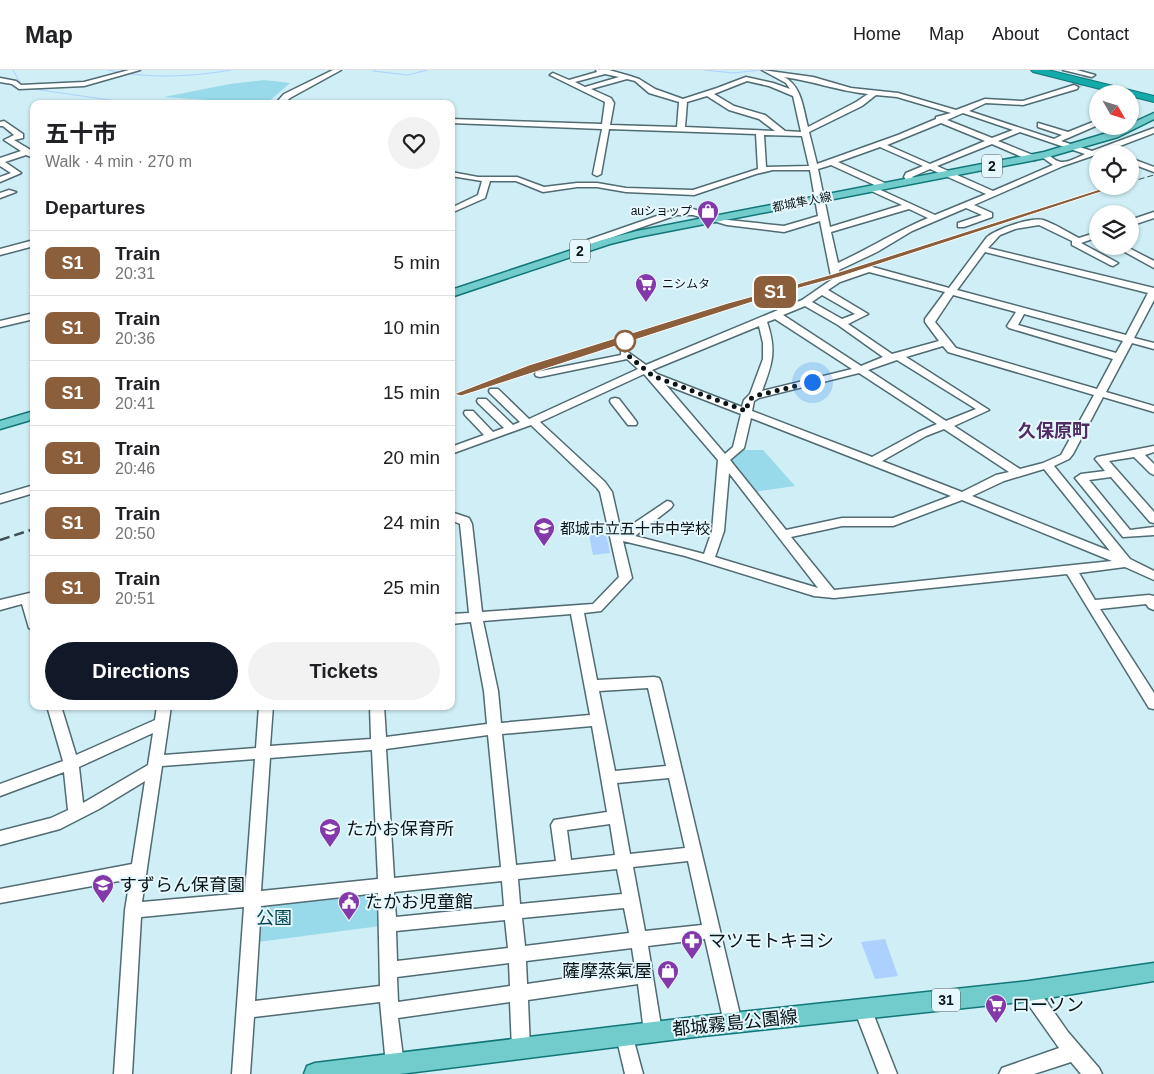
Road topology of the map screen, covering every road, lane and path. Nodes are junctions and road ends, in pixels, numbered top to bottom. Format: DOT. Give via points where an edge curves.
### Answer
graph roads {
  1 [pos="137,70"];
  2 [pos="338,70"];
  3 [pos="567,70"];
  4 [pos="765,70"];
  5 [pos="1027,70"];
  6 [pos="1036,70"];
  7 [pos="1044,70"];
  8 [pos="1066,70"];
  9 [pos="603,71"];
  10 [pos="117,72"];
  11 [pos="774,74"];
  12 [pos="1093,74"];
  13 [pos="628,77"];
  14 [pos="0,80"];
  15 [pos="569,82"];
  16 [pos="1074,87"];
  17 [pos="1089,88"];
  18 [pos="584,89"];
  19 [pos="875,92"];
  20 [pos="1154,93"];
  21 [pos="708,94"];
  22 [pos="797,96"];
  23 [pos="1154,99"];
  24 [pos="282,100"];
  25 [pos="683,102"];
  26 [pos="1139,103"];
  27 [pos="1154,107"];
  28 [pos="958,111"];
  29 [pos="1154,116"];
  30 [pos="939,119"];
  31 [pos="1052,121"];
  32 [pos="1,122"];
  33 [pos="455,122"];
  34 [pos="1041,125"];
  35 [pos="1089,126"];
  36 [pos="605,127"];
  37 [pos="682,129"];
  38 [pos="1019,130"];
  39 [pos="1154,130"];
  40 [pos="1078,131"];
  41 [pos="760,132"];
  42 [pos="806,132"];
  43 [pos="783,133"];
  44 [pos="1069,135"];
  45 [pos="992,141"];
  46 [pos="1055,141"];
  47 [pos="4,142"];
  48 [pos="879,144"];
  49 [pos="1115,145"];
  50 [pos="1072,146"];
  51 [pos="26,152"];
  52 [pos="1089,152"];
  53 [pos="30,154"];
  54 [pos="1045,155"];
  55 [pos="1089,155"];
  56 [pos="1028,156"];
  57 [pos="832,162"];
  58 [pos="1,163"];
  59 [pos="1059,164"];
  60 [pos="1139,164"];
  61 [pos="930,166"];
  62 [pos="814,168"];
  63 [pos="762,170"];
  64 [pos="1154,170"];
  65 [pos="596,174"];
  66 [pos="949,174"];
  67 [pos="455,175"];
  68 [pos="487,179"];
  69 [pos="0,180"];
  70 [pos="912,181"];
  71 [pos="884,186"];
  72 [pos="872,188"];
  73 [pos="12,192"];
  74 [pos="993,194"];
  75 [pos="0,196"];
  76 [pos="819,199"];
  77 [pos="966,205"];
  78 [pos="909,206"];
  79 [pos="455,209"];
  80 [pos="1154,215"];
  81 [pos="823,217"];
  82 [pos="712,218"];
  83 [pos="935,218"];
  84 [pos="1139,220"];
  85 [pos="961,226"];
  86 [pos="628,227"];
  87 [pos="826,232"];
  88 [pos="637,234"];
  89 [pos="1089,238"];
  90 [pos="1078,241"];
  91 [pos="30,244"];
  92 [pos="983,249"];
  93 [pos="583,250"];
  94 [pos="0,252"];
  95 [pos="1135,255"];
  96 [pos="1113,263"];
  97 [pos="1154,265"];
  98 [pos="835,268"];
  99 [pos="836,280"];
  100 [pos="951,290"];
  101 [pos="822,291"];
  102 [pos="1154,292"];
  103 [pos="455,293"];
  104 [pos="805,302"];
  105 [pos="1022,310"];
  106 [pos="776,315"];
  107 [pos="30,317"];
  108 [pos="762,321"];
  109 [pos="841,323"];
  110 [pos="0,324"];
  111 [pos="1128,339"];
  112 [pos="945,342"];
  113 [pos="1154,346"];
  114 [pos="895,357"];
  115 [pos="1118,357"];
  116 [pos="861,370"];
  117 [pos="649,373"];
  118 [pos="540,374"];
  119 [pos="494,391"];
  120 [pos="1099,393"];
  121 [pos="755,396"];
  122 [pos="482,401"];
  123 [pos="615,401"];
  124 [pos="1154,409"];
  125 [pos="746,411"];
  126 [pos="469,413"];
  127 [pos="30,417"];
  128 [pos="530,422"];
  129 [pos="632,422"];
  130 [pos="0,425"];
  131 [pos="947,425"];
  132 [pos="511,429"];
  133 [pos="492,436"];
  134 [pos="1154,449"];
  135 [pos="455,450"];
  136 [pos="1137,453"];
  137 [pos="724,460"];
  138 [pos="874,461"];
  139 [pos="1047,465"];
  140 [pos="1154,471"];
  141 [pos="1020,473"];
  142 [pos="1113,473"];
  143 [pos="30,490"];
  144 [pos="962,496"];
  145 [pos="0,499"];
  146 [pos="667,505"];
  147 [pos="455,517"];
  148 [pos="1154,519"];
  149 [pos="1154,531"];
  150 [pos="783,535"];
  151 [pos="621,536"];
  152 [pos="708,559"];
  153 [pos="1125,562"];
  154 [pos="1071,570"];
  155 [pos="1154,576"];
  156 [pos="829,593"];
  157 [pos="30,597"];
  158 [pos="0,605"];
  159 [pos="1091,605"];
  160 [pos="1154,605"];
  161 [pos="577,610"];
  162 [pos="476,617"];
  163 [pos="455,620"];
  164 [pos="592,686"];
  165 [pos="1154,704"];
  166 [pos="58,710"];
  167 [pos="164,710"];
  168 [pos="266,710"];
  169 [pos="377,710"];
  170 [pos="598,720"];
  171 [pos="162,723"];
  172 [pos="495,729"];
  173 [pos="378,744"];
  174 [pos="263,753"];
  175 [pos="71,764"];
  176 [pos="155,764"];
  177 [pos="675,771"];
  178 [pos="608,778"];
  179 [pos="0,790"];
  180 [pos="76,813"];
  181 [pos="615,817"];
  182 [pos="0,838"];
  183 [pos="694,854"];
  184 [pos="623,861"];
  185 [pos="564,866"];
  186 [pos="139,870"];
  187 [pos="509,872"];
  188 [pos="387,885"];
  189 [pos="0,896"];
  190 [pos="253,898"];
  191 [pos="630,900"];
  192 [pos="133,910"];
  193 [pos="513,913"];
  194 [pos="388,925"];
  195 [pos="712,931"];
  196 [pos="638,940"];
  197 [pos="516,954"];
  198 [pos="388,970"];
  199 [pos="1154,972"];
  200 [pos="645,976"];
  201 [pos="1029,991"];
  202 [pos="518,992"];
  203 [pos="389,993"];
  204 [pos="245,1010"];
  205 [pos="863,1010"];
  206 [pos="389,1011"];
  207 [pos="732,1023"];
  208 [pos="653,1032"];
  209 [pos="625,1036"];
  210 [pos="521,1049"];
  211 [pos="1073,1052"];
  212 [pos="395,1065"];
  213 [pos="323,1073"];
  214 [pos="123,1074"];
  215 [pos="241,1074"];
  216 [pos="634,1074"];
  217 [pos="888,1074"];
  218 [pos="1008,1074"];
  219 [pos="1093,1074"];
  1 -- 10 [label="street"];
  2 -- 24 [label="street"];
  3 -- 15 [label="street" via="553,75"];
  4 -- 11 [label="street"];
  5 -- 17 [label="highway"];
  6 -- 23 [label="highway"];
  7 -- 20 [label="highway"];
  8 -- 12 [label="street"];
  9 -- 13 [label="street"];
  9 -- 15 [label="street"];
  10 -- 14 [label="street" via="84,84 22,87"];
  11 -- 19 [label="street"];
  11 -- 22 [label="street" via="789,82"];
  13 -- 18 [label="street"];
  13 -- 25 [label="street" via="640,81 652,91"];
  15 -- 18 [label="street"];
  16 -- 28 [label="street" via="1024,103 985,101"];
  18 -- 36 [label="street" via="610,103"];
  19 -- 28 [label="street"];
  19 -- 42 [label="street"];
  21 -- 22 [label="street" via="748,79 772,84"];
  21 -- 25 [label="street"];
  21 -- 43 [label="street" via="732,108 762,117"];
  22 -- 42 [label="street"];
  25 -- 37 [label="street"];
  26 -- 27 [label="highway"];
  28 -- 30 [label="street"];
  28 -- 38 [label="street"];
  29 -- 50 [label="main road, 都城隼人線 / 2" via="1115,136"];
  30 -- 45 [label="street"];
  30 -- 48 [label="street"];
  31 -- 40 [label="street"];
  32 -- 47 [label="street" via="20,136"];
  33 -- 36 [label="street"];
  34 -- 44 [label="street"];
  35 -- 40 [label="street"];
  36 -- 37 [label="street"];
  36 -- 65 [label="street"];
  37 -- 41 [label="street"];
  38 -- 45 [label="street"];
  38 -- 46 [label="street"];
  39 -- 49 [label="street"];
  40 -- 44 [label="street"];
  41 -- 43 [label="street"];
  41 -- 63 [label="street"];
  42 -- 43 [label="street"];
  42 -- 62 [label="street"];
  44 -- 46 [label="street"];
  45 -- 56 [label="street"];
  45 -- 61 [label="street"];
  46 -- 50 [label="street"];
  47 -- 51 [label="street"];
  48 -- 57 [label="street"];
  48 -- 61 [label="street"];
  50 -- 52 [label="street"];
  50 -- 54 [label="main road, 都城隼人線 / 2"];
  50 -- 56 [label="street"];
  51 -- 53 [label="street"];
  51 -- 58 [label="street"];
  54 -- 56 [label="main road, 都城隼人線 / 2"];
  54 -- 59 [label="street"];
  55 -- 59 [label="street"];
  56 -- 66 [label="main road, 都城隼人線 / 2"];
  57 -- 62 [label="street"];
  57 -- 71 [label="street"];
  58 -- 69 [label="street" via="17,173"];
  59 -- 74 [label="street"];
  60 -- 64 [label="street"];
  61 -- 66 [label="street"];
  61 -- 70 [label="street" via="909,174"];
  62 -- 63 [label="street"];
  62 -- 76 [label="street"];
  63 -- 68 [label="street" via="694,193 587,185 543,190 517,179"];
  66 -- 70 [label="main road, 都城隼人線 / 2"];
  66 -- 74 [label="street"];
  67 -- 68 [label="street"];
  68 -- 79 [label="street" via="482,196"];
  70 -- 71 [label="main road, 都城隼人線 / 2"];
  71 -- 72 [label="main road, 都城隼人線 / 2"];
  72 -- 76 [label="main road, 都城隼人線 / 2"];
  72 -- 78 [label="street"];
  73 -- 75 [label="street"];
  74 -- 77 [label="street"];
  76 -- 81 [label="street"];
  76 -- 82 [label="main road, 都城隼人線 / 2"];
  77 -- 83 [label="street"];
  77 -- 85 [label="street" via="989,215"];
  78 -- 83 [label="street"];
  78 -- 87 [label="street"];
  80 -- 84 [label="street"];
  81 -- 82 [label="street" via="784,229"];
  81 -- 87 [label="street"];
  82 -- 86 [label="street" via="693,212 677,212"];
  82 -- 88 [label="main road, 都城隼人線 / 2"];
  83 -- 98 [label="street"];
  86 -- 88 [label="street"];
  86 -- 93 [label="street" via="582,245"];
  87 -- 98 [label="street"];
  88 -- 93 [label="main road, 都城隼人線 / 2"];
  89 -- 90 [label="street"];
  90 -- 92 [label="street" via="1035,222 1005,229"];
  90 -- 96 [label="street" via="1075,243"];
  91 -- 94 [label="street"];
  92 -- 100 [label="street"];
  92 -- 102 [label="street"];
  93 -- 103 [label="main road, 都城隼人線 / 2"];
  95 -- 97 [label="street"];
  98 -- 99 [label="street"];
  99 -- 100 [label="street" via="869,268"];
  99 -- 101 [label="street"];
  100 -- 105 [label="street"];
  100 -- 112 [label="street" via="930,319"];
  101 -- 104 [label="street"];
  101 -- 109 [label="street" via="863,314"];
  102 -- 111 [label="street"];
  104 -- 106 [label="street"];
  104 -- 109 [label="street"];
  105 -- 111 [label="street"];
  105 -- 115 [label="street" via="1012,326"];
  106 -- 108 [label="street"];
  106 -- 116 [label="street"];
  107 -- 110 [label="street"];
  108 -- 117 [label="street"];
  108 -- 121 [label="street" via="770,355"];
  109 -- 114 [label="street"];
  111 -- 113 [label="street"];
  111 -- 115 [label="street"];
  112 -- 114 [label="street"];
  112 -- 120 [label="street" via="952,350"];
  114 -- 116 [label="street"];
  114 -- 131 [label="street" via="984,410"];
  115 -- 120 [label="street"];
  116 -- 121 [label="street"];
  116 -- 131 [label="street"];
  117 -- 118 [label="street" via="627,355"];
  117 -- 125 [label="street"];
  117 -- 128 [label="street"];
  117 -- 137 [label="street"];
  119 -- 128 [label="street"];
  120 -- 124 [label="street"];
  120 -- 139 [label="street" via="1069,452"];
  121 -- 125 [label="street" via="749,400"];
  122 -- 132 [label="street"];
  123 -- 129 [label="street"];
  125 -- 137 [label="street" via="738,448"];
  125 -- 138 [label="street"];
  126 -- 133 [label="street"];
  127 -- 130 [label="main road"];
  128 -- 132 [label="street"];
  128 -- 151 [label="street" via="601,485"];
  131 -- 138 [label="street" via="922,434"];
  131 -- 141 [label="street"];
  132 -- 133 [label="street"];
  133 -- 135 [label="street"];
  134 -- 136 [label="street"];
  136 -- 140 [label="street"];
  136 -- 142 [label="street" via="1101,460"];
  137 -- 150 [label="street"];
  137 -- 152 [label="street" via="718,531"];
  138 -- 144 [label="street"];
  139 -- 141 [label="street"];
  139 -- 153 [label="street"];
  141 -- 144 [label="street" via="1000,478"];
  142 -- 148 [label="street"];
  142 -- 149 [label="street" via="1081,478 1127,534"];
  143 -- 145 [label="street"];
  144 -- 150 [label="street" via="893,522 842,522"];
  144 -- 153 [label="street"];
  146 -- 151 [label="street"];
  147 -- 162 [label="street" via="466,524"];
  150 -- 156 [label="street"];
  151 -- 152 [label="street"];
  151 -- 161 [label="street" via="626,578 596,608"];
  152 -- 156 [label="street" via="814,592"];
  153 -- 154 [label="street"];
  153 -- 155 [label="street"];
  154 -- 156 [label="street"];
  154 -- 159 [label="street"];
  157 -- 158 [label="street"];
  159 -- 160 [label="street" via="1149,599"];
  159 -- 165 [label="street"];
  161 -- 162 [label="street"];
  161 -- 164 [label="street"];
  162 -- 163 [label="street"];
  162 -- 172 [label="street"];
  164 -- 170 [label="street"];
  164 -- 177 [label="street" via="654,682"];
  166 -- 175 [label="street"];
  167 -- 171 [label="street"];
  168 -- 174 [label="street"];
  169 -- 173 [label="street"];
  170 -- 172 [label="street"];
  170 -- 178 [label="street"];
  171 -- 175 [label="street"];
  171 -- 176 [label="street"];
  172 -- 173 [label="street"];
  172 -- 187 [label="street"];
  173 -- 174 [label="street"];
  173 -- 188 [label="street"];
  174 -- 176 [label="street"];
  174 -- 190 [label="street"];
  175 -- 179 [label="street"];
  175 -- 180 [label="street"];
  176 -- 180 [label="street" via="94,805"];
  176 -- 186 [label="street"];
  177 -- 178 [label="street"];
  177 -- 183 [label="street"];
  178 -- 181 [label="street"];
  180 -- 182 [label="street" via="55,824"];
  181 -- 184 [label="street"];
  181 -- 185 [label="street" via="559,825"];
  183 -- 184 [label="street"];
  183 -- 195 [label="street"];
  184 -- 185 [label="street"];
  184 -- 191 [label="street"];
  185 -- 187 [label="street"];
  186 -- 189 [label="street"];
  186 -- 192 [label="street"];
  187 -- 188 [label="street"];
  187 -- 193 [label="street"];
  188 -- 190 [label="street"];
  188 -- 194 [label="street"];
  190 -- 192 [label="street"];
  190 -- 204 [label="street"];
  191 -- 193 [label="street"];
  191 -- 196 [label="street"];
  192 -- 214 [label="street"];
  193 -- 194 [label="street"];
  193 -- 197 [label="street"];
  194 -- 198 [label="street"];
  195 -- 196 [label="street"];
  195 -- 207 [label="street"];
  196 -- 197 [label="street"];
  196 -- 200 [label="street"];
  197 -- 198 [label="street"];
  197 -- 202 [label="street"];
  198 -- 203 [label="street"];
  199 -- 201 [label="main road, 都城霧島公園線 / 31"];
  200 -- 202 [label="street"];
  200 -- 208 [label="street"];
  201 -- 205 [label="main road, 都城霧島公園線 / 31"];
  201 -- 211 [label="street"];
  202 -- 206 [label="street"];
  202 -- 210 [label="street"];
  203 -- 204 [label="street"];
  203 -- 206 [label="street"];
  204 -- 215 [label="street"];
  205 -- 207 [label="main road, 都城霧島公園線 / 31"];
  205 -- 217 [label="street"];
  206 -- 212 [label="street"];
  207 -- 208 [label="main road, 都城霧島公園線 / 31"];
  208 -- 209 [label="main road, 都城霧島公園線 / 31"];
  209 -- 210 [label="main road, 都城霧島公園線 / 31"];
  209 -- 216 [label="street"];
  210 -- 212 [label="main road, 都城霧島公園線 / 31"];
  211 -- 218 [label="street"];
  211 -- 219 [label="street"];
  212 -- 213 [label="main road, 都城霧島公園線 / 31"];
}
